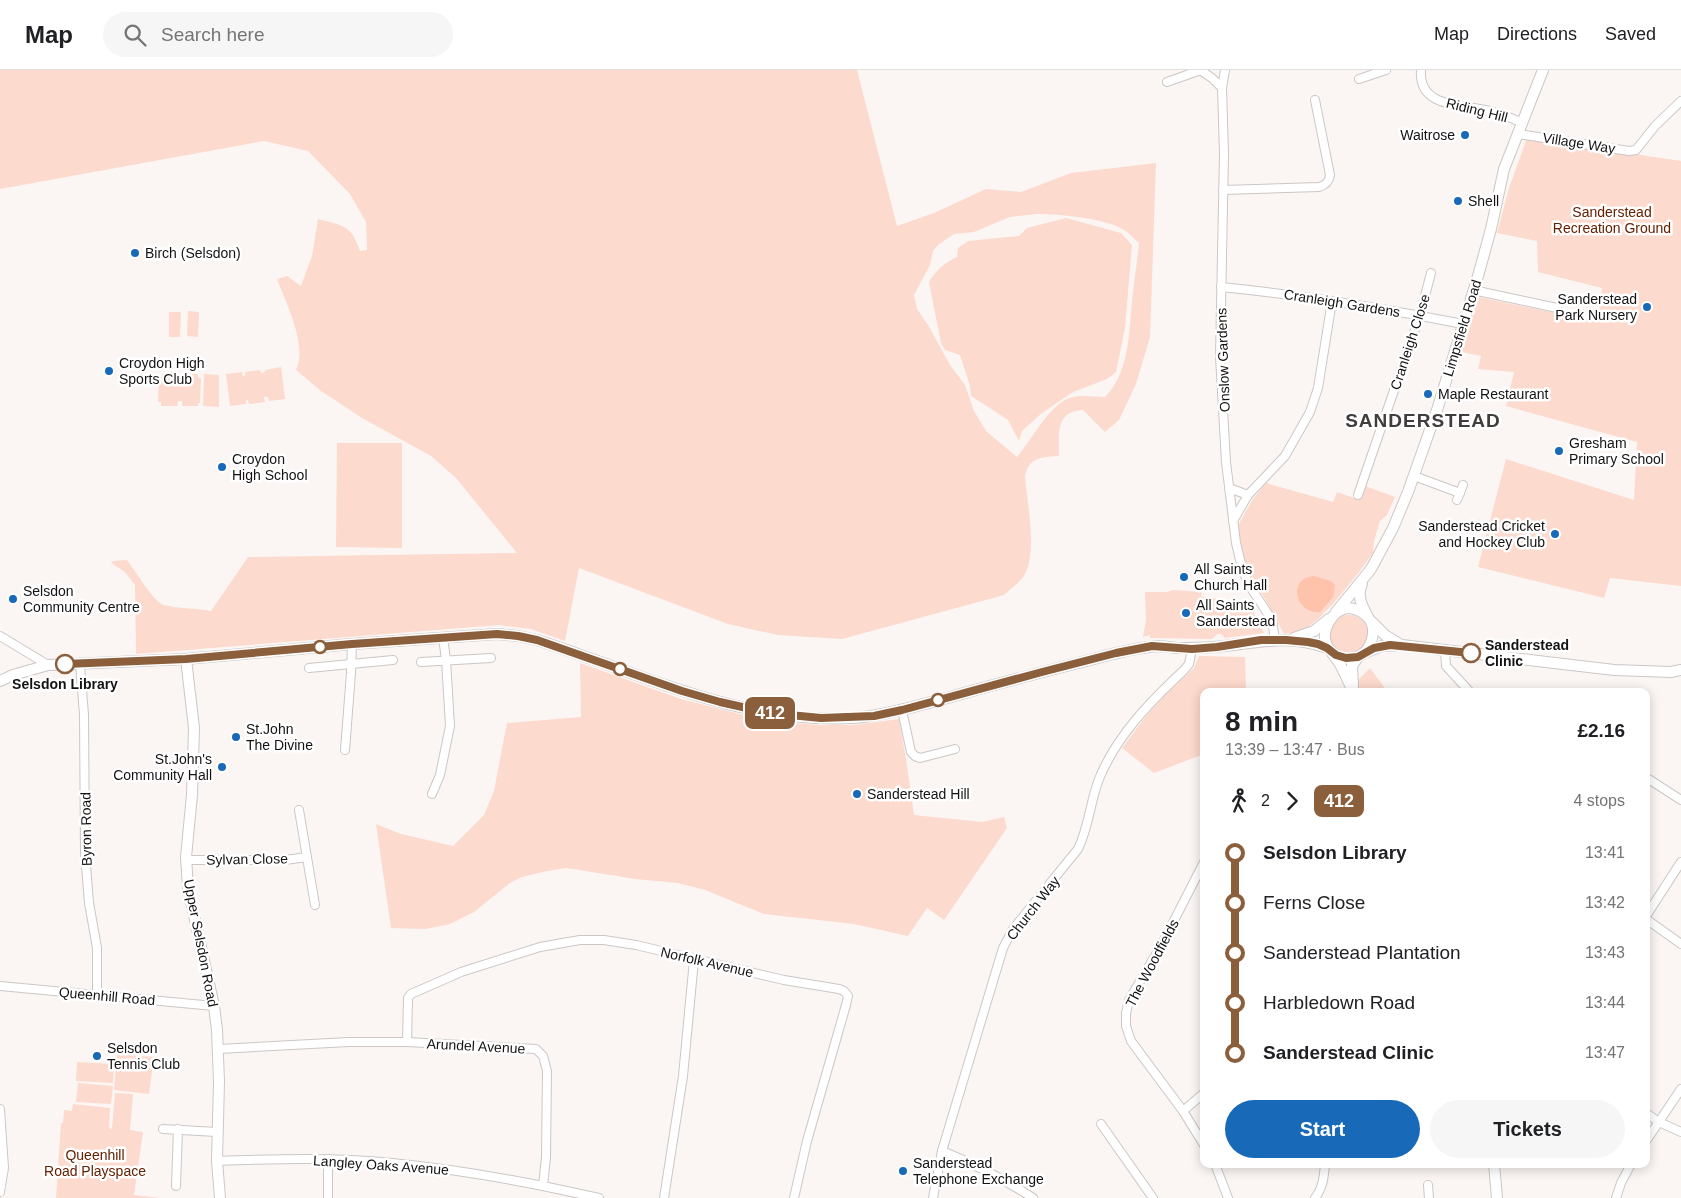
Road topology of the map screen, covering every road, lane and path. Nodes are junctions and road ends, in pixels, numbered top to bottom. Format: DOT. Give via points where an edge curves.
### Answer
graph roads {
  1 [pos="1201,70"];
  2 [pos="1225,70"];
  3 [pos="1386,70"];
  4 [pos="1421,70"];
  5 [pos="1543,70"];
  6 [pos="1360,79"];
  7 [pos="1167,82"];
  8 [pos="1222,88"];
  9 [pos="1315,100"];
  10 [pos="1681,101"];
  11 [pos="1523,123"];
  12 [pos="1518,134"];
  13 [pos="1223,190"];
  14 [pos="1431,273"];
  15 [pos="1221,286"];
  16 [pos="1473,290"];
  17 [pos="1332,301"];
  18 [pos="1556,308"];
  19 [pos="1420,315"];
  20 [pos="1463,324"];
  21 [pos="1414,476"];
  22 [pos="1463,485"];
  23 [pos="1229,488"];
  24 [pos="1358,495"];
  25 [pos="1248,496"];
  26 [pos="1233,521"];
  27 [pos="1364,578"];
  28 [pos="1334,614"];
  29 [pos="1369,619"];
  30 [pos="0,636"];
  31 [pos="443,638"];
  32 [pos="1280,640"];
  33 [pos="352,644"];
  34 [pos="1402,645"];
  35 [pos="1192,649"];
  36 [pos="1329,650"];
  37 [pos="1445,650"];
  38 [pos="1360,655"];
  39 [pos="491,658"];
  40 [pos="186,659"];
  41 [pos="393,660"];
  42 [pos="446,660"];
  43 [pos="421,662"];
  44 [pos="351,663"];
  45 [pos="80,664"];
  46 [pos="48,665"];
  47 [pos="309,668"];
  48 [pos="1681,670"];
  49 [pos="0,681"];
  50 [pos="1352,688"];
  51 [pos="1353,688"];
  52 [pos="1466,688"];
  53 [pos="902,710"];
  54 [pos="955,749"];
  55 [pos="345,750"];
  56 [pos="1650,780"];
  57 [pos="432,794"];
  58 [pos="1681,800"];
  59 [pos="299,810"];
  60 [pos="307,857"];
  61 [pos="187,860"];
  62 [pos="1681,862"];
  63 [pos="1200,870"];
  64 [pos="315,906"];
  65 [pos="1650,911"];
  66 [pos="1650,920"];
  67 [pos="1681,944"];
  68 [pos="694,960"];
  69 [pos="0,986"];
  70 [pos="97,995"];
  71 [pos="214,1006"];
  72 [pos="407,1042"];
  73 [pos="219,1049"];
  74 [pos="1681,1089"];
  75 [pos="1200,1096"];
  76 [pos="0,1109"];
  77 [pos="1183,1111"];
  78 [pos="1650,1116"];
  79 [pos="1659,1122"];
  80 [pos="1101,1124"];
  81 [pos="163,1129"];
  82 [pos="178,1129"];
  83 [pos="217,1132"];
  84 [pos="1681,1132"];
  85 [pos="1650,1135"];
  86 [pos="1200,1139"];
  87 [pos="942,1151"];
  88 [pos="328,1159"];
  89 [pos="217,1161"];
  90 [pos="1217,1168"];
  91 [pos="1325,1168"];
  92 [pos="1494,1168"];
  93 [pos="1629,1168"];
  94 [pos="1428,1185"];
  95 [pos="176,1186"];
  96 [pos="543,1186"];
  97 [pos="0,1192"];
  98 [pos="220,1198"];
  99 [pos="328,1198"];
  100 [pos="599,1198"];
  101 [pos="664,1198"];
  102 [pos="794,1198"];
  103 [pos="933,1198"];
  104 [pos="1034,1198"];
  105 [pos="1153,1198"];
  106 [pos="1228,1198"];
  107 [pos="1315,1198"];
  108 [pos="1429,1198"];
  109 [pos="1497,1198"];
  110 [pos="1616,1198"];
  1 -- 7 [label="street"];
  1 -- 8 [label="street"];
  2 -- 8 [label="street, Onslow Gardens"];
  3 -- 6 [label="street"];
  4 -- 11 [label="street, Riding Hill" via="1425,89 1437,100 1489,111"];
  5 -- 11 [label="main road, Limpsfield Road"];
  8 -- 13 [label="street, Onslow Gardens"];
  9 -- 13 [label="street" via="1330,175 1325,185"];
  10 -- 12 [label="street, Village Way" via="1655,126 1639,149 1628,151"];
  11 -- 12 [label="main road, Limpsfield Road"];
  12 -- 16 [label="main road, Limpsfield Road" via="1504,169"];
  13 -- 15 [label="street, Onslow Gardens"];
  14 -- 19 [label="street, Cranleigh Close"];
  15 -- 17 [label="street, Cranleigh Gardens"];
  15 -- 23 [label="street, Onslow Gardens" via="1220,357"];
  16 -- 18 [label="street"];
  16 -- 20 [label="main road, Limpsfield Road"];
  17 -- 19 [label="street, Cranleigh Gardens"];
  17 -- 25 [label="street" via="1318,388 1310,412 1285,456"];
  19 -- 20 [label="street, Cranleigh Gardens"];
  19 -- 24 [label="street, Cranleigh Close"];
  20 -- 21 [label="main road, Limpsfield Road"];
  21 -- 22 [label="street" via="1458,496"];
  21 -- 27 [label="main road, Limpsfield Road" via="1393,528"];
  23 -- 25 [label="street"];
  23 -- 26 [label="street, Onslow Gardens"];
  25 -- 26 [label="street"];
  26 -- 32 [label="street, Onslow Gardens" via="1243,572 1272,620"];
  27 -- 28 [label="main road, Limpsfield Road"];
  27 -- 29 [label="main road, Limpsfield Road" via="1359,596"];
  28 -- 29 [label="main road" via="1351,608 1364,613"];
  28 -- 32 [label="main road, Limpsfield Road" via="1314,632"];
  28 -- 36 [label="main road" via="1325,632"];
  29 -- 34 [label="main road" via="1385,635"];
  29 -- 38 [label="main road" via="1374,630 1370,644"];
  30 -- 46 [label="street"];
  31 -- 33 [label="main road"];
  31 -- 42 [label="street"];
  31 -- 53 [label="main road" via="497,634 537,640 682,691 769,713 851,718"];
  32 -- 35 [label="main road"];
  32 -- 36 [label="main road" via="1308,642"];
  33 -- 40 [label="main road"];
  33 -- 44 [label="street"];
  34 -- 37 [label="main road"];
  34 -- 38 [label="main road" via="1382,646"];
  35 -- 53 [label="main road" via="1152,646 1125,651"];
  35 -- 87 [label="street, Church Way" via="1189,664 1142,712 1116,746 1099,780 1078,850 1013,929 1003,948"];
  36 -- 38 [label="main road" via="1346,658"];
  36 -- 50 [label="main road"];
  37 -- 48 [label="main road" via="1614,670"];
  37 -- 52 [label="street" via="1446,666"];
  38 -- 51 [label="main road" via="1352,666"];
  39 -- 42 [label="street"];
  40 -- 45 [label="main road"];
  40 -- 61 [label="main road, Upper Selsdon Road" via="194,728"];
  41 -- 44 [label="street"];
  42 -- 43 [label="street"];
  42 -- 57 [label="street" via="450,726 440,774"];
  44 -- 47 [label="street"];
  44 -- 55 [label="street"];
  45 -- 46 [label="main road"];
  45 -- 70 [label="street, Byron Road" via="84,715 85,853 96,948"];
  46 -- 49 [label="main road"];
  53 -- 54 [label="street" via="911,752 915,756 920,758"];
  56 -- 58 [label="street"];
  59 -- 60 [label="street, Sylvan Close"];
  60 -- 61 [label="street, Sylvan Close"];
  60 -- 64 [label="street, Sylvan Close"];
  61 -- 71 [label="main road, Upper Selsdon Road" via="188,888"];
  62 -- 65 [label="street"];
  63 -- 77 [label="street, The Woodfields" via="1129,1000 1126,1013 1131,1041"];
  66 -- 67 [label="street"];
  68 -- 72 [label="street, Norfolk Avenue" via="604,940 580,940 540,947 461,972 411,994 408,998"];
  68 -- 101 [label="street" via="683,1076"];
  68 -- 102 [label="street, Norfolk Avenue" via="839,989 848,996"];
  69 -- 70 [label="street, Queenhill Road"];
  70 -- 71 [label="street, Queenhill Road"];
  71 -- 73 [label="main road, Upper Selsdon Road"];
  72 -- 73 [label="street, Arundel Avenue"];
  72 -- 96 [label="street, Arundel Avenue" via="527,1048 536,1049 543,1056 547,1080"];
  73 -- 83 [label="main road, Upper Selsdon Road"];
  74 -- 79 [label="street"];
  75 -- 77 [label="street"];
  76 -- 97 [label="street" via="4,1168"];
  77 -- 86 [label="street, The Woodfields"];
  78 -- 79 [label="street"];
  79 -- 84 [label="street"];
  79 -- 85 [label="street"];
  80 -- 105 [label="street"];
  81 -- 82 [label="street"];
  82 -- 83 [label="street"];
  82 -- 95 [label="street"];
  83 -- 89 [label="main road, Upper Selsdon Road"];
  87 -- 103 [label="street, Church Way"];
  87 -- 104 [label="street" via="997,1176"];
  88 -- 89 [label="street, Langley Oaks Avenue"];
  88 -- 96 [label="street, Langley Oaks Avenue" via="446,1169"];
  88 -- 99 [label="street"];
  89 -- 98 [label="main road, Upper Selsdon Road"];
  90 -- 106 [label="street"];
  91 -- 107 [label="street" via="1324,1181"];
  92 -- 109 [label="main road"];
  93 -- 110 [label="street"];
  94 -- 108 [label="street"];
  96 -- 100 [label="street"];
}
